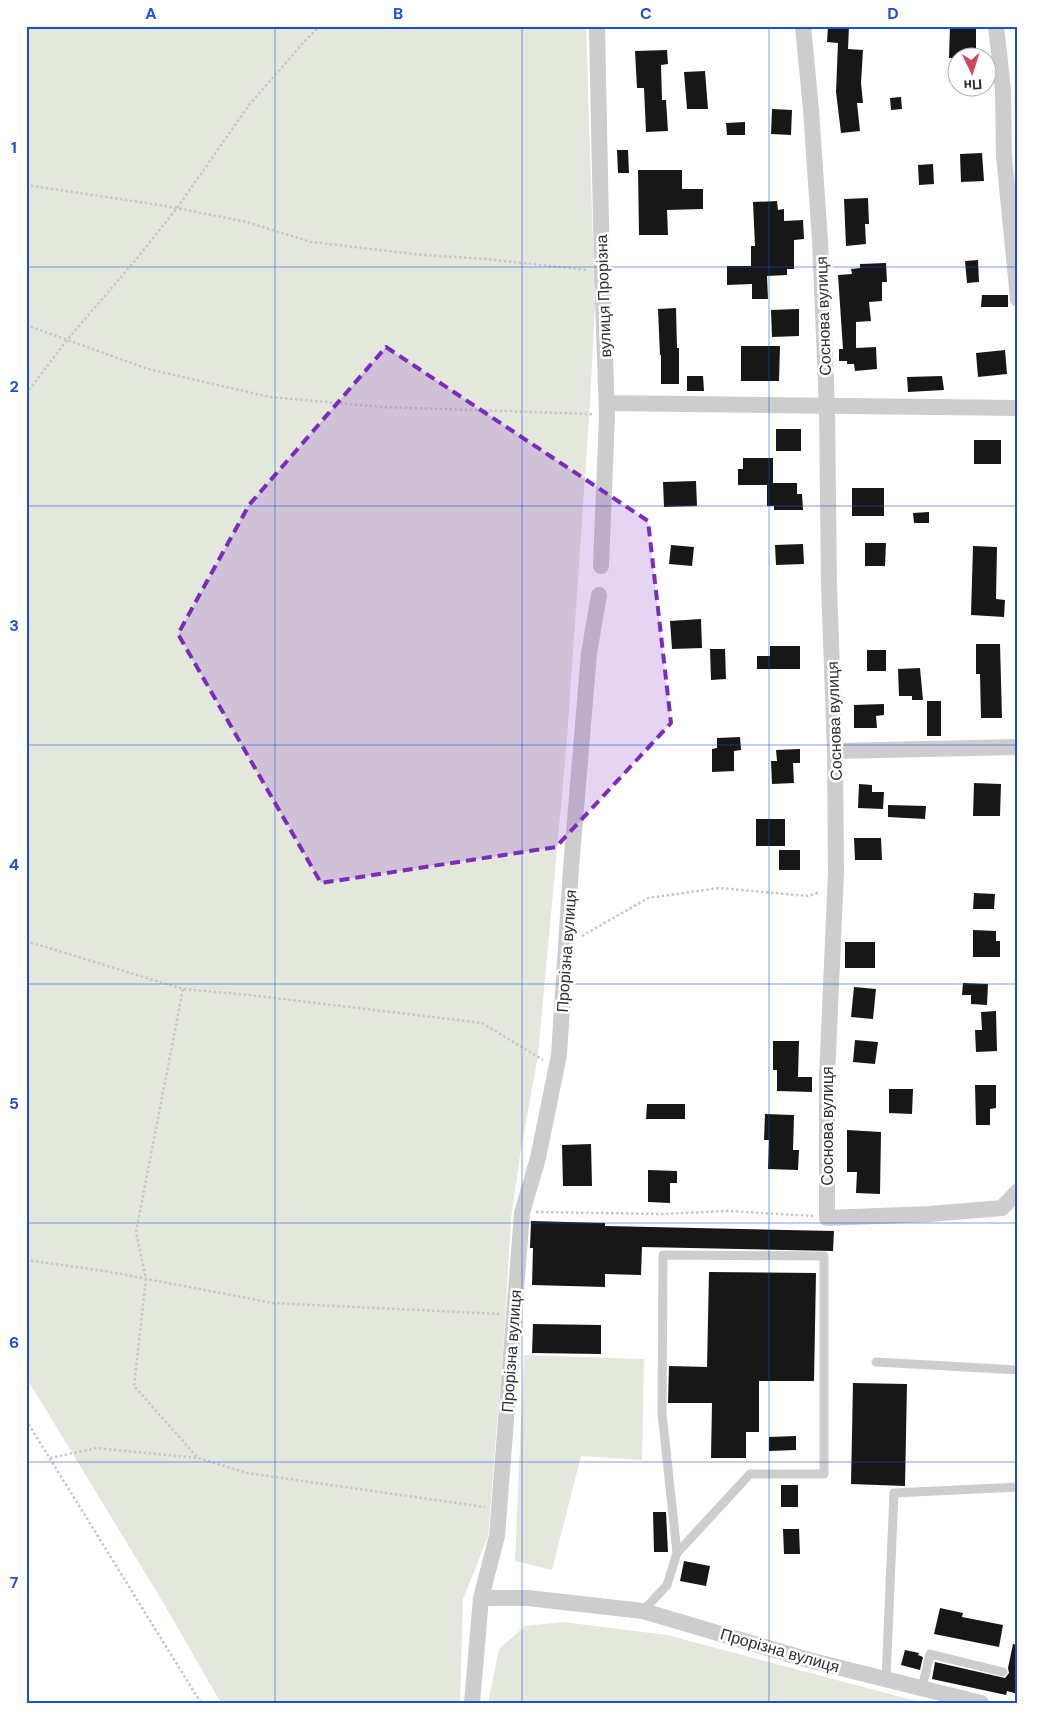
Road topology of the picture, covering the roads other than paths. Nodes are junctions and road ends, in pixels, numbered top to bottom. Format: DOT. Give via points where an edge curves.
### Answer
graph roads {
  1 [pos="597,26"];
  2 [pos="803,26"];
  3 [pos="996,26"];
  4 [pos="1018,299"];
  5 [pos="827,406"];
  6 [pos="1018,408"];
  7 [pos="607,409"];
  8 [pos="601,566"];
  9 [pos="599,595"];
  10 [pos="1018,747"];
  11 [pos="835,751"];
  12 [pos="1018,1191"];
  13 [pos="876,1362"];
  14 [pos="1018,1370"];
  15 [pos="1018,1487"];
  16 [pos="677,1552"];
  17 [pos="481,1598"];
  18 [pos="643,1611"];
  19 [pos="1003,1672"];
  20 [pos="886,1679"];
  21 [pos="922,1688"];
  22 [pos="472,1703"];
  23 [pos="981,1703"];
  1 -- 7 [label="street, вулиця Прорізна"];
  2 -- 5 [label="street, Соснова вулиця" via="820,241"];
  3 -- 4 [label="street"];
  5 -- 6 [label="street"];
  5 -- 7 [label="street"];
  5 -- 11 [label="street, Соснова вулиця"];
  7 -- 8 [label="street, вулиця Прорізна"];
  9 -- 17 [label="street, Прорізна вулиця" via="589,653 557,1069 538,1158 522,1213 497,1536"];
  10 -- 11 [label="street"];
  11 -- 12 [label="street, Соснова вулиця" via="835,887 826,1077 827,1218 1002,1208"];
  13 -- 14 [label="lane"];
  15 -- 20 [label="lane" via="894,1493"];
  16 -- 16 [label="lane" via="662,1413 663,1255 824,1256 824,1474 750,1474"];
  16 -- 18 [label="lane" via="667,1585"];
  17 -- 18 [label="street, Прорізна вулиця" via="528,1598"];
  17 -- 22 [label="street"];
  18 -- 20 [label="street, Прорізна вулиця"];
  19 -- 21 [label="lane" via="930,1654"];
  20 -- 21 [label="street, Прорізна вулиця"];
  21 -- 23 [label="street, Прорізна вулиця"];
}
